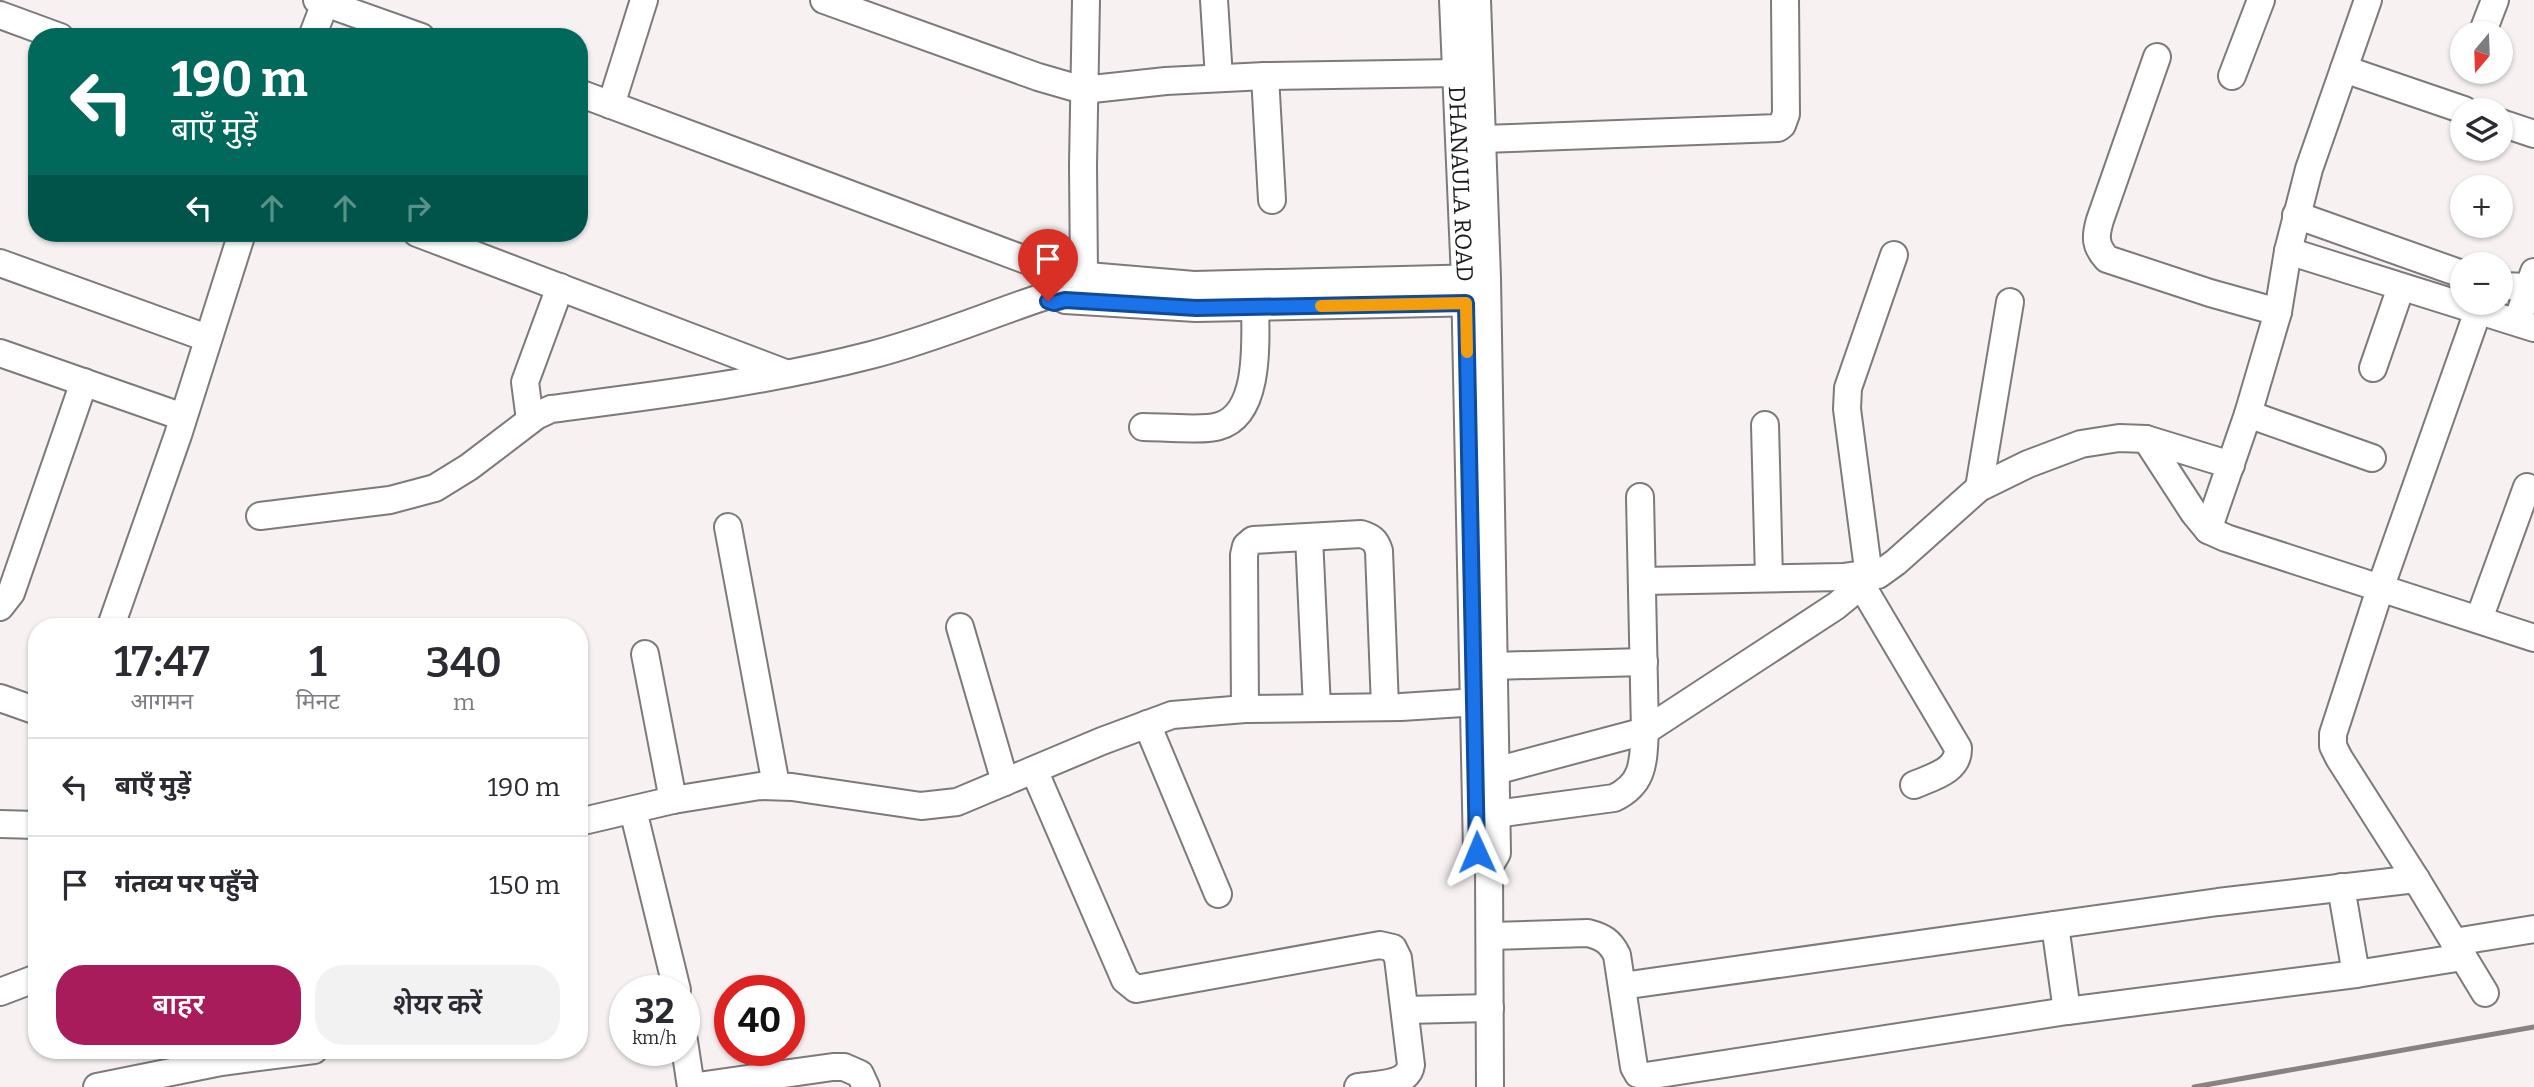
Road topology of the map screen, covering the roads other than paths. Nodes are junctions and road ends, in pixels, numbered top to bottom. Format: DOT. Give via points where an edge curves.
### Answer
graph roads {
  1 [pos="644,0"];
  2 [pos="824,0"];
  3 [pos="1086,0"];
  4 [pos="1214,0"];
  5 [pos="1453,0"];
  6 [pos="1477,0"];
  7 [pos="1785,0"];
  8 [pos="2261,0"];
  9 [pos="2496,0"];
  10 [pos="321,1"];
  11 [pos="2359,3"];
  12 [pos="0,15"];
  13 [pos="2487,21"];
  14 [pos="36,28"];
  15 [pos="314,28"];
  16 [pos="396,28"];
  17 [pos="2157,57"];
  18 [pos="2344,69"];
  19 [pos="1457,73"];
  20 [pos="1265,76"];
  21 [pos="2232,76"];
  22 [pos="1219,78"];
  23 [pos="1083,90"];
  24 [pos="588,96"];
  25 [pos="611,105"];
  26 [pos="2450,105"];
  27 [pos="2513,126"];
  28 [pos="2534,134"];
  29 [pos="1483,139"];
  30 [pos="1272,200"];
  31 [pos="2297,215"];
  32 [pos="239,242"];
  33 [pos="441,242"];
  34 [pos="2288,251"];
  35 [pos="1894,255"];
  36 [pos="0,263"];
  37 [pos="2450,270"];
  38 [pos="1069,274"];
  39 [pos="2531,280"];
  40 [pos="2513,284"];
  41 [pos="560,287"];
  42 [pos="2401,287"];
  43 [pos="1476,290"];
  44 [pos="1255,296"];
  45 [pos="1054,299"];
  46 [pos="2450,299"];
  47 [pos="2010,302"];
  48 [pos="2278,312"];
  49 [pos="2460,315"];
  50 [pos="2498,315"];
  51 [pos="2526,325"];
  52 [pos="207,338"];
  53 [pos="0,353"];
  54 [pos="2373,368"];
  55 [pos="786,373"];
  56 [pos="84,382"];
  57 [pos="2248,414"];
  58 [pos="183,417"];
  59 [pos="530,420"];
  60 [pos="1765,425"];
  61 [pos="1143,427"];
  62 [pos="2146,439"];
  63 [pos="2372,458"];
  64 [pos="2231,465"];
  65 [pos="2527,487"];
  66 [pos="1979,488"];
  67 [pos="1640,497"];
  68 [pos="261,516"];
  69 [pos="727,527"];
  70 [pos="2208,530"];
  71 [pos="1309,537"];
  72 [pos="1769,578"];
  73 [pos="1869,578"];
  74 [pos="1642,581"];
  75 [pos="2381,586"];
  76 [pos="0,607"];
  77 [pos="114,618"];
  78 [pos="2479,619"];
  79 [pos="960,627"];
  80 [pos="2534,638"];
  81 [pos="645,654"];
  82 [pos="1644,662"];
  83 [pos="1492,666"];
  84 [pos="0,698"];
  85 [pos="1484,703"];
  86 [pos="28,708"];
  87 [pos="1317,708"];
  88 [pos="1385,708"];
  89 [pos="1245,709"];
  90 [pos="1147,724"];
  91 [pos="1645,731"];
  92 [pos="1034,770"];
  93 [pos="1495,771"];
  94 [pos="1005,782"];
  95 [pos="776,785"];
  96 [pos="1914,785"];
  97 [pos="673,800"];
  98 [pos="633,810"];
  99 [pos="1496,814"];
  100 [pos="588,820"];
  101 [pos="0,824"];
  102 [pos="28,825"];
  103 [pos="1489,867"];
  104 [pos="2416,879"];
  105 [pos="2341,887"];
  106 [pos="1218,894"];
  107 [pos="2056,925"];
  108 [pos="2534,929"];
  109 [pos="1490,936"];
  110 [pos="2458,950"];
  111 [pos="2356,974"];
  112 [pos="673,975"];
  113 [pos="28,981"];
  114 [pos="1622,986"];
  115 [pos="0,992"];
  116 [pos="2485,993"];
  117 [pos="1490,1008"];
  118 [pos="1405,1010"];
  119 [pos="2067,1011"];
  120 [pos="262,1059"];
  121 [pos="221,1066"];
  122 [pos="688,1066"];
  123 [pos="97,1087"];
  124 [pos="866,1087"];
  125 [pos="1358,1087"];
  126 [pos="1490,1087"];
  1 -- 25 [label="street"];
  2 -- 23 [label="street"];
  3 -- 23 [label="street"];
  4 -- 22 [label="street"];
  5 -- 19 [label="street, DHANAULA ROAD"];
  6 -- 29 [label="street, DHANAULA ROAD"];
  7 -- 29 [label="street" via="1786,114 1778,128"];
  8 -- 21 [label="street"];
  9 -- 13 [label="street"];
  10 -- 15 [label="street"];
  10 -- 16 [label="street"];
  11 -- 18 [label="street"];
  12 -- 14 [label="street"];
  17 -- 48 [label="street" via="2100,220 2097,248 2107,259"];
  18 -- 26 [label="street"];
  18 -- 31 [label="street"];
  19 -- 20 [label="street"];
  19 -- 43 [label="street, DHANAULA ROAD"];
  20 -- 22 [label="street"];
  20 -- 30 [label="street"];
  22 -- 23 [label="street"];
  23 -- 38 [label="street"];
  24 -- 25 [label="street"];
  25 -- 38 [label="street"];
  27 -- 28 [label="street"];
  29 -- 43 [label="street, DHANAULA ROAD"];
  31 -- 34 [label="street"];
  31 -- 37 [label="street"];
  32 -- 52 [label="street"];
  33 -- 41 [label="street"];
  34 -- 42 [label="street"];
  34 -- 48 [label="street"];
  35 -- 73 [label="street" via="1848,388"];
  36 -- 52 [label="street"];
  38 -- 44 [label="street" via="1194,285"];
  38 -- 45 [label="street" via="1052,272 1042,279 1040,285"];
  39 -- 40 [label="street"];
  39 -- 51 [label="street"];
  41 -- 55 [label="street"];
  41 -- 59 [label="street" via="525,382"];
  42 -- 46 [label="street"];
  42 -- 54 [label="street"];
  43 -- 44 [label="street"];
  43 -- 83 [label="street, DHANAULA ROAD"];
  43 -- 85 [label="street, DHANAULA ROAD"];
  44 -- 45 [label="street" via="1184,307"];
  44 -- 61 [label="street" via="1254,369 1240,414 1219,426"];
  45 -- 55 [label="street" via="875,354"];
  47 -- 66 [label="street"];
  48 -- 57 [label="street"];
  49 -- 75 [label="street"];
  50 -- 51 [label="street"];
  52 -- 58 [label="street"];
  53 -- 56 [label="street"];
  55 -- 59 [label="street" via="704,390 551,409"];
  56 -- 58 [label="street"];
  56 -- 76 [label="street" via="11,593"];
  57 -- 63 [label="street"];
  57 -- 64 [label="street"];
  58 -- 77 [label="street"];
  59 -- 68 [label="street" via="435,488 390,500"];
  60 -- 72 [label="street"];
  62 -- 64 [label="street"];
  62 -- 66 [label="street" via="2081,444"];
  62 -- 70 [label="street"];
  64 -- 70 [label="street"];
  65 -- 78 [label="street"];
  66 -- 73 [label="street" via="1896,562"];
  67 -- 74 [label="street"];
  69 -- 95 [label="street"];
  70 -- 75 [label="street"];
  71 -- 87 [label="street"];
  71 -- 88 [label="street" via="1361,534 1377,543"];
  71 -- 89 [label="street" via="1253,540 1246,546"];
  72 -- 73 [label="street"];
  72 -- 74 [label="street"];
  73 -- 91 [label="street" via="1836,606"];
  73 -- 96 [label="street" via="1958,748 1950,768"];
  74 -- 82 [label="street"];
  75 -- 78 [label="street"];
  75 -- 104 [label="street" via="2336,718 2333,746"];
  78 -- 80 [label="street"];
  79 -- 94 [label="street"];
  81 -- 97 [label="street"];
  82 -- 83 [label="street"];
  82 -- 91 [label="street"];
  83 -- 85 [label="street, DHANAULA ROAD"];
  84 -- 86 [label="street"];
  85 -- 88 [label="street"];
  85 -- 93 [label="street, DHANAULA ROAD"];
  85 -- 103 [label="street, DHANAULA ROAD" via="1477,852"];
  87 -- 88 [label="street"];
  87 -- 89 [label="street"];
  89 -- 90 [label="street" via="1172,715"];
  90 -- 92 [label="street"];
  90 -- 106 [label="street"];
  91 -- 93 [label="street"];
  91 -- 99 [label="street" via="1641,769 1628,791 1614,797"];
  92 -- 94 [label="street"];
  92 -- 118 [label="street" via="1129,986 1142,989 1386,946 1393,948 1398,958"];
  93 -- 99 [label="street, DHANAULA ROAD"];
  94 -- 95 [label="street" via="957,802 921,806"];
  95 -- 97 [label="street"];
  97 -- 98 [label="street"];
  98 -- 100 [label="street"];
  98 -- 112 [label="street"];
  99 -- 103 [label="street, DHANAULA ROAD" via="1497,853"];
  101 -- 102 [label="street"];
  103 -- 109 [label="street, DHANAULA ROAD"];
  104 -- 105 [label="street"];
  104 -- 110 [label="street"];
  105 -- 107 [label="street"];
  105 -- 111 [label="street"];
  107 -- 114 [label="street"];
  107 -- 119 [label="street"];
  108 -- 110 [label="street"];
  109 -- 114 [label="street" via="1601,936 1612,944"];
  109 -- 117 [label="street, DHANAULA ROAD"];
  110 -- 111 [label="street"];
  110 -- 116 [label="street"];
  111 -- 119 [label="street"];
  113 -- 115 [label="street"];
  114 -- 119 [label="street" via="1634,1067 1646,1076"];
  117 -- 118 [label="street"];
  117 -- 126 [label="street, DHANAULA ROAD"];
  118 -- 125 [label="street" via="1410,1072 1397,1081"];
  120 -- 121 [label="street"];
  121 -- 123 [label="street"];
  122 -- 124 [label="street" via="691,1087 833,1067 860,1074"];
}
